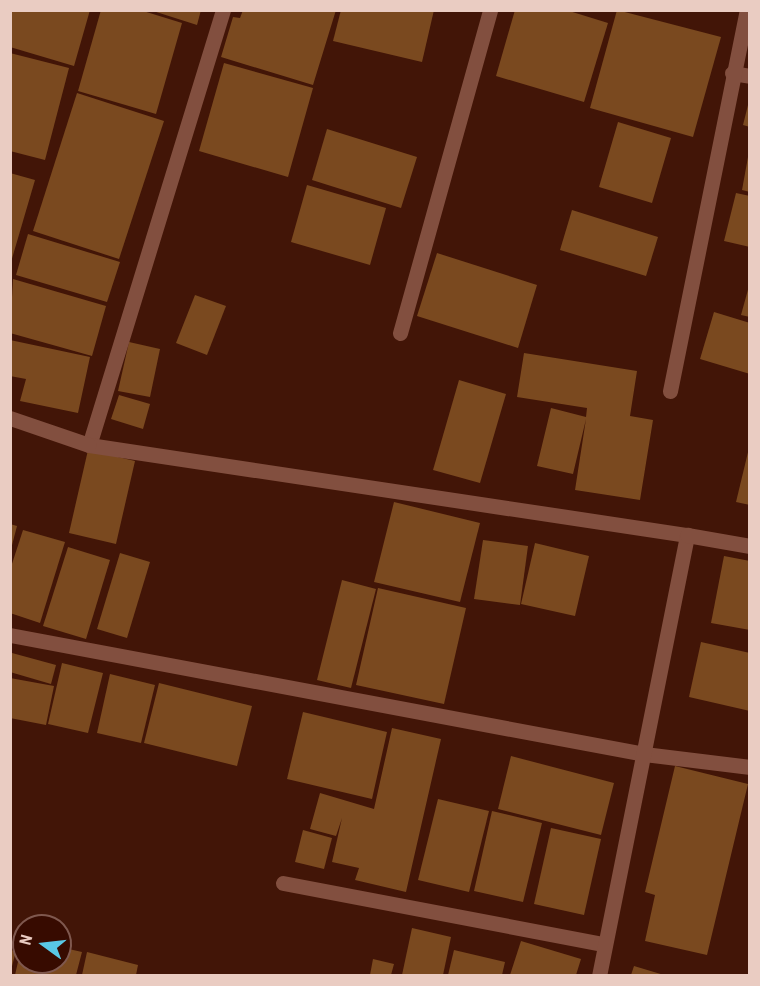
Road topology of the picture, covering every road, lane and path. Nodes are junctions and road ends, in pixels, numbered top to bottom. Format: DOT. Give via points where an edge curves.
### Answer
graph roads {
  1 [pos="223,10"];
  2 [pos="490,10"];
  3 [pos="747,10"];
  4 [pos="732,73"];
  5 [pos="750,76"];
  6 [pos="400,333"];
  7 [pos="670,391"];
  8 [pos="10,418"];
  9 [pos="88,445"];
  10 [pos="687,535"];
  11 [pos="750,546"];
  12 [pos="10,635"];
  13 [pos="645,754"];
  14 [pos="750,767"];
  15 [pos="283,883"];
  16 [pos="603,944"];
  17 [pos="600,975"];
  1 -- 9 [label="street"];
  2 -- 6 [label="street"];
  3 -- 4 [label="street"];
  4 -- 5 [label="street"];
  4 -- 7 [label="street"];
  8 -- 9 [label="street"];
  9 -- 10 [label="street"];
  10 -- 11 [label="street"];
  10 -- 13 [label="street"];
  12 -- 13 [label="street"];
  13 -- 14 [label="street"];
  13 -- 16 [label="street"];
  15 -- 16 [label="street"];
  16 -- 17 [label="street"];
}
